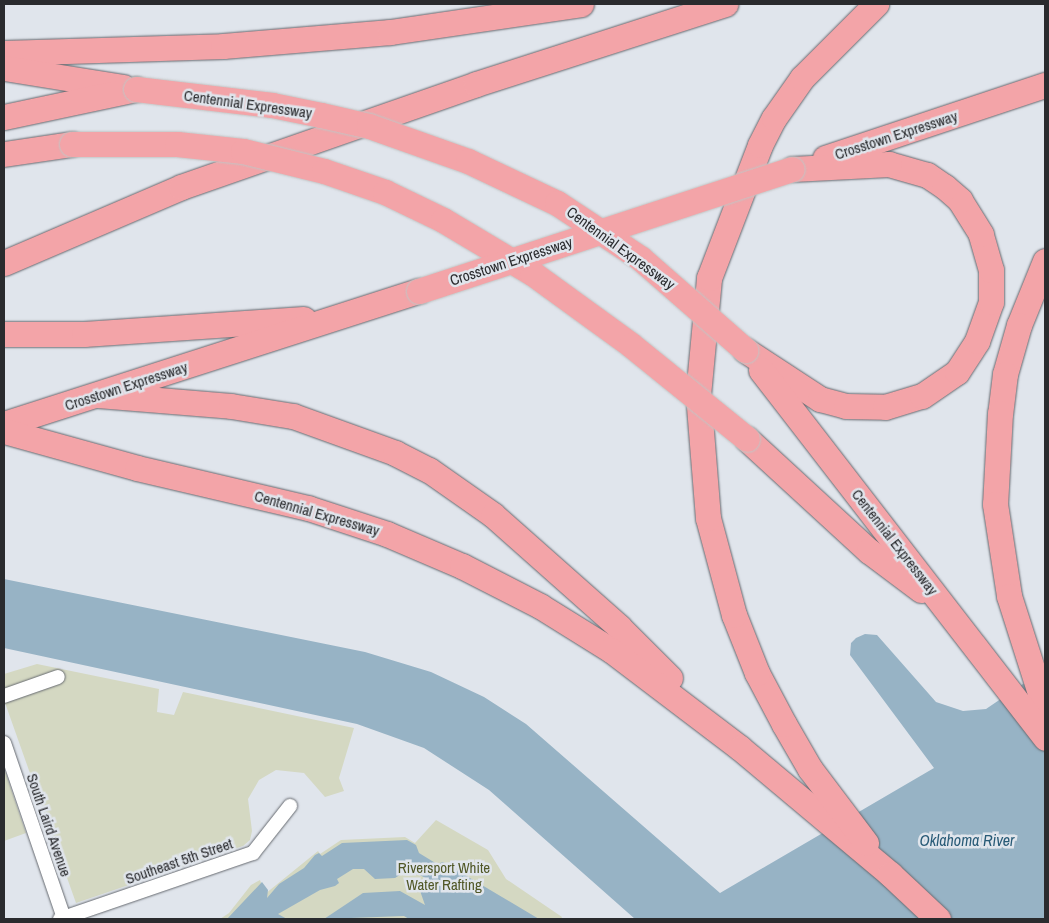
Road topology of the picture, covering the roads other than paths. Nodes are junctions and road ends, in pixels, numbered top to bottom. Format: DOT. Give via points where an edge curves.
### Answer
graph roads {
  1 [pos="581,4"];
  2 [pos="726,4"];
  3 [pos="876,4"];
  4 [pos="4,53"];
  5 [pos="4,68"];
  6 [pos="1045,85"];
  7 [pos="136,89"];
  8 [pos="4,117"];
  9 [pos="4,154"];
  10 [pos="792,169"];
  11 [pos="1045,261"];
  12 [pos="4,263"];
  13 [pos="340,316"];
  14 [pos="4,334"];
  15 [pos="745,350"];
  16 [pos="98,395"];
  17 [pos="4,424"];
  18 [pos="4,430"];
  19 [pos="947,610"];
  20 [pos="58,677"];
  21 [pos="4,696"];
  22 [pos="1045,709"];
  23 [pos="1045,738"];
  24 [pos="4,743"];
  25 [pos="740,748"];
  26 [pos="290,806"];
  27 [pos="890,874"];
  28 [pos="62,918"];
  29 [pos="938,919"];
  1 -- 4 [label="highway" via="390,32 252,44"];
  2 -- 12 [label="highway" via="476,84 181,186"];
  3 -- 27 [label="highway" via="821,56 774,118 717,251 709,278 698,395 708,518 721,571 757,673 810,769"];
  5 -- 7 [label="highway, Centennial Expressway"];
  6 -- 10 [label="highway, Crosstown Expressway"];
  7 -- 8 [label="highway"];
  7 -- 15 [label="highway, Centennial Expressway, bridge" via="321,114 369,126 468,161 557,203 640,258"];
  9 -- 19 [label="highway, bridge" via="72,144 176,144 243,152 324,171 385,192 443,220 532,273 631,345 746,439 869,551"];
  10 -- 13 [label="highway, Crosstown Expressway, bridge"];
  10 -- 15 [label="highway" via="889,164 927,175 945,187 960,200 981,234 991,270 991,302 986,322 968,358 943,384 898,404 862,408 820,399"];
  11 -- 22 [label="highway" via="1019,324 1005,374 995,504 1000,551"];
  13 -- 14 [label="highway" via="135,331"];
  13 -- 16 [label="highway, Crosstown Expressway"];
  15 -- 19 [label="highway, Centennial Expressway"];
  16 -- 17 [label="highway, Crosstown Expressway"];
  16 -- 25 [label="highway" via="231,406 293,416 373,442 429,470 493,515 619,627"];
  18 -- 25 [label="highway, Centennial Expressway" via="137,468 308,508 387,534 462,566 540,606 611,650"];
  19 -- 23 [label="highway, Centennial Expressway"];
  20 -- 21 [label="street"];
  24 -- 28 [label="street, South Laird Avenue"];
  25 -- 27 [label="highway, Centennial Expressway" via="782,787"];
  26 -- 28 [label="street, Southeast 5th Street" via="253,853"];
  27 -- 29 [label="highway"];
}
